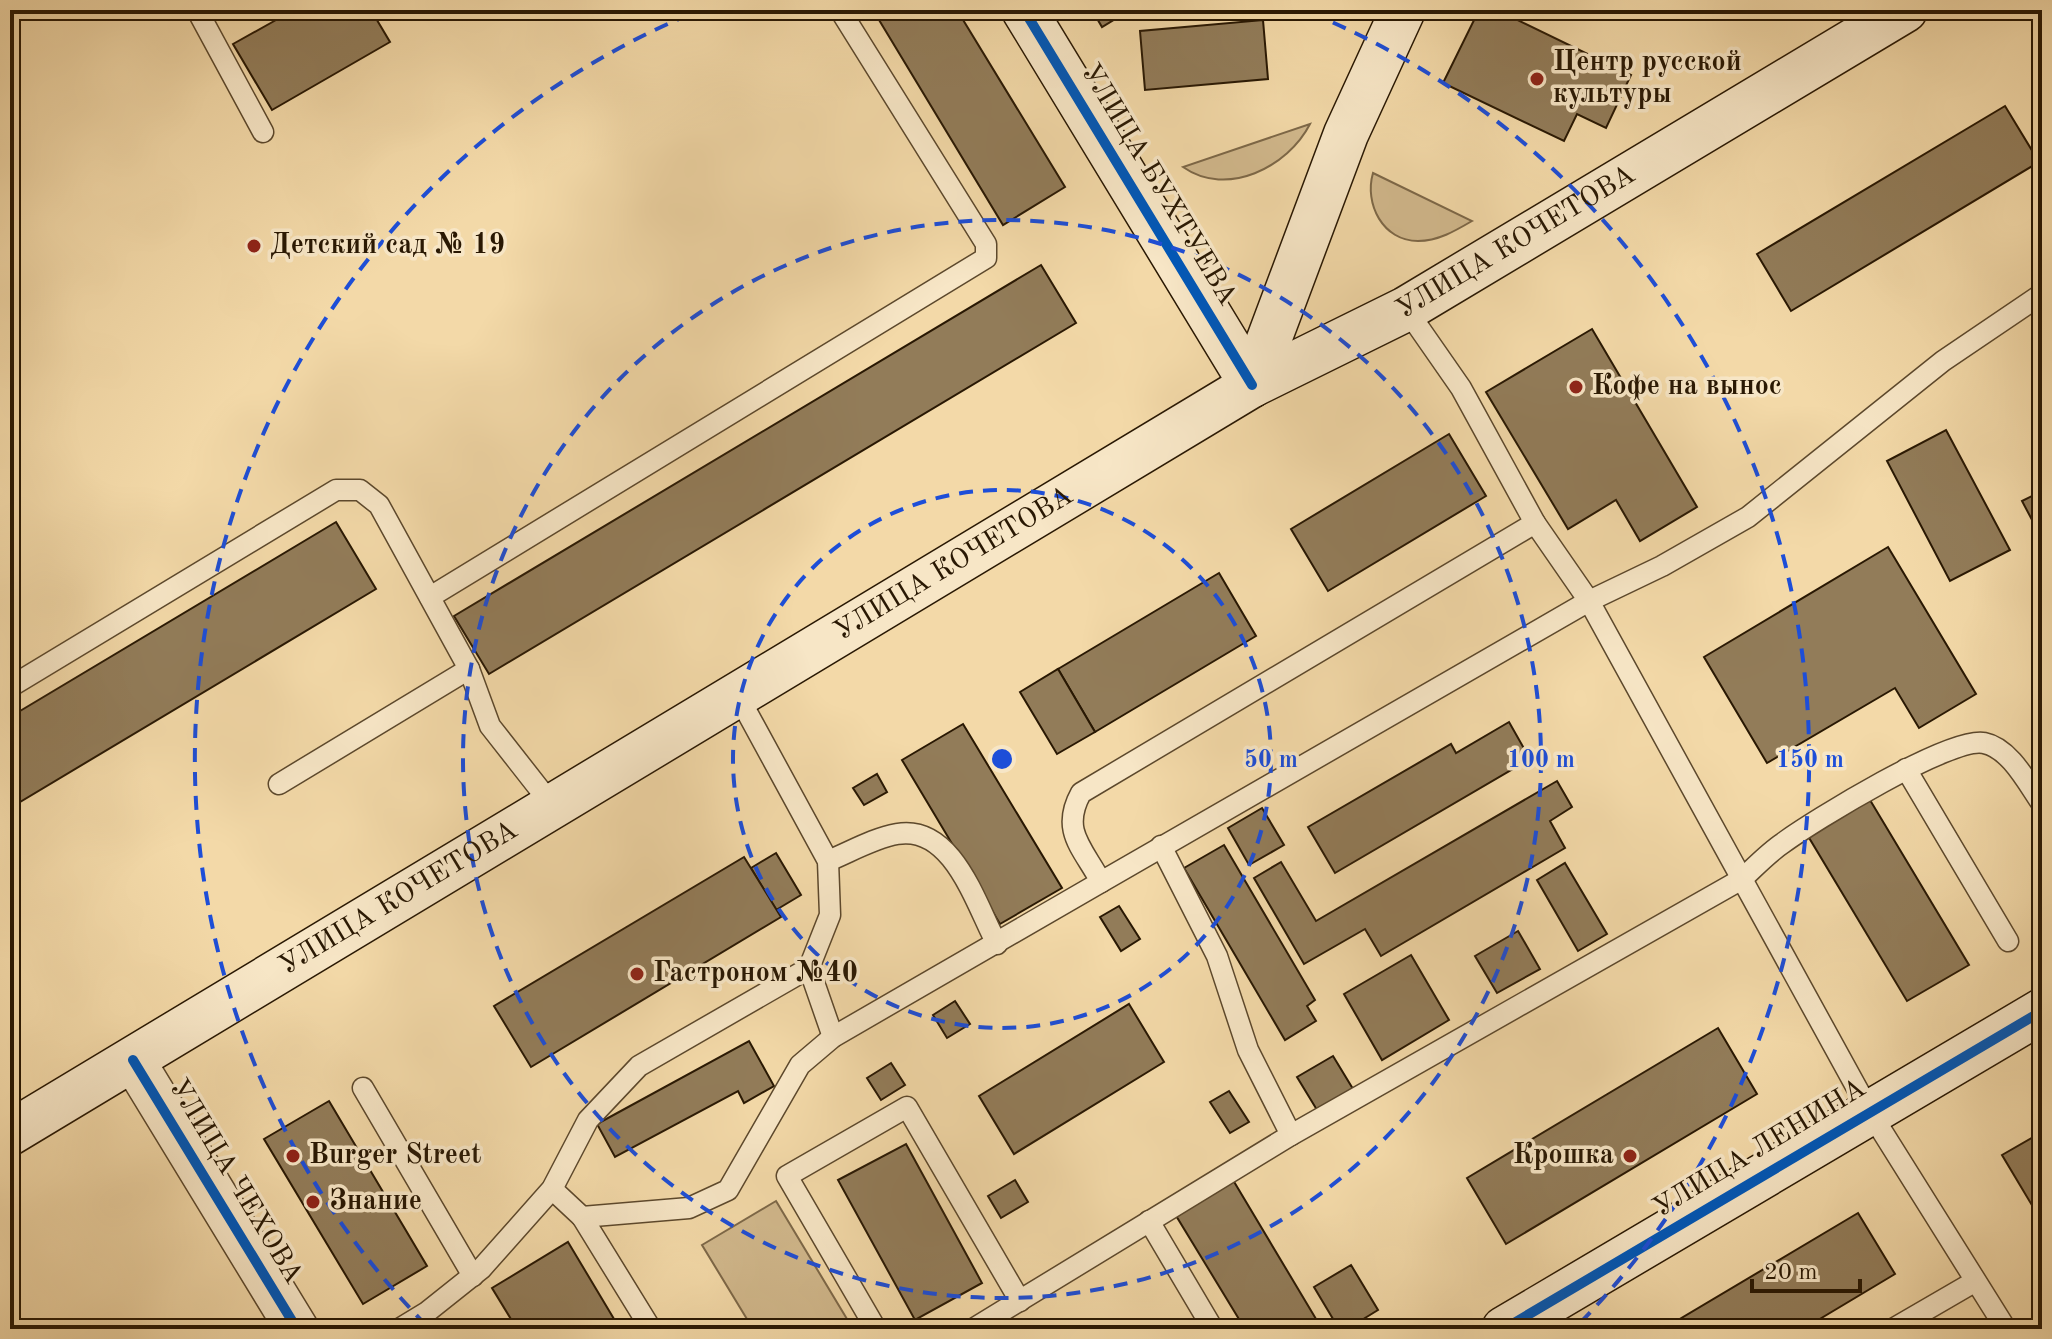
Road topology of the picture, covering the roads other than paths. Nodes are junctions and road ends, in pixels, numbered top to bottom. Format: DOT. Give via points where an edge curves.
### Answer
graph roads {
  1 [pos="197,10"];
  2 [pos="840,10"];
  3 [pos="1024,10"];
  4 [pos="1403,10"];
  5 [pos="1905,10"];
  6 [pos="263,132"];
  7 [pos="2042,294"];
  8 [pos="1406,309"];
  9 [pos="1252,385"];
  10 [pos="1535,523"];
  11 [pos="430,597"];
  12 [pos="1589,601"];
  13 [pos="469,669"];
  14 [pos="10,687"];
  15 [pos="737,694"];
  16 [pos="1906,769"];
  17 [pos="279,784"];
  18 [pos="2042,803"];
  19 [pos="552,805"];
  20 [pos="1161,846"];
  21 [pos="828,861"];
  22 [pos="1742,879"];
  23 [pos="1101,882"];
  24 [pos="2008,941"];
  25 [pos="997,944"];
  26 [pos="809,968"];
  27 [pos="2042,1011"];
  28 [pos="833,1037"];
  29 [pos="133,1060"];
  30 [pos="363,1088"];
  31 [pos="1870,1112"];
  32 [pos="10,1133"];
  33 [pos="1291,1135"];
  34 [pos="552,1189"];
  35 [pos="582,1217"];
  36 [pos="1149,1221"];
  37 [pos="473,1276"];
  38 [pos="1974,1282"];
  39 [pos="1020,1301"];
  40 [pos="297,1329"];
  41 [pos="399,1329"];
  42 [pos="651,1329"];
  43 [pos="876,1329"];
  44 [pos="973,1329"];
  45 [pos="1213,1329"];
  46 [pos="1504,1329"];
  47 [pos="1893,1329"];
  48 [pos="2006,1329"];
  1 -- 6 [label="lane"];
  2 -- 11 [label="lane" via="986,244 986,258"];
  3 -- 9 [label="main road, УЛИЦА БУХТУЕВА"];
  4 -- 9 [label="main road" via="1346,134"];
  5 -- 8 [label="main road, УЛИЦА КОЧЕТОВА"];
  7 -- 12 [label="lane" via="1943,361 1748,517"];
  8 -- 9 [label="main road, УЛИЦА КОЧЕТОВА"];
  8 -- 10 [label="lane" via="1461,388"];
  9 -- 15 [label="main road, УЛИЦА КОЧЕТОВА"];
  10 -- 12 [label="lane"];
  10 -- 23 [label="lane" via="1081,793 1070,825"];
  11 -- 13 [label="lane"];
  11 -- 14 [label="lane" via="379,505 360,490 336,490"];
  12 -- 20 [label="lane"];
  12 -- 22 [label="lane"];
  13 -- 17 [label="lane"];
  13 -- 19 [label="lane" via="490,726"];
  15 -- 19 [label="main road, УЛИЦА КОЧЕТОВА"];
  15 -- 21 [label="lane"];
  16 -- 18 [label="lane" via="1983,742 2004,752"];
  16 -- 22 [label="lane" via="1783,843"];
  16 -- 24 [label="lane"];
  19 -- 29 [label="main road, УЛИЦА КОЧЕТОВА"];
  20 -- 23 [label="lane"];
  20 -- 33 [label="lane" via="1217,956 1248,1050"];
  21 -- 25 [label="lane" via="896,834 916,833 934,840 950,855"];
  21 -- 26 [label="lane" via="830,915"];
  22 -- 31 [label="lane"];
  22 -- 33 [label="lane"];
  23 -- 25 [label="lane"];
  25 -- 28 [label="lane"];
  26 -- 28 [label="lane"];
  26 -- 34 [label="lane" via="639,1066 588,1120"];
  27 -- 31 [label="main road, УЛИЦА ЛЕНИНА"];
  28 -- 35 [label="lane" via="800,1065 728,1190 689,1208"];
  29 -- 32 [label="main road, УЛИЦА КОЧЕТОВА"];
  29 -- 40 [label="street, УЛИЦА ЧЕХОВА"];
  30 -- 37 [label="lane"];
  31 -- 38 [label="lane"];
  31 -- 46 [label="main road, УЛИЦА ЛЕНИНА"];
  33 -- 36 [label="lane"];
  34 -- 35 [label="lane"];
  34 -- 37 [label="lane"];
  35 -- 42 [label="lane"];
  36 -- 39 [label="lane"];
  36 -- 45 [label="lane"];
  37 -- 41 [label="lane"];
  38 -- 47 [label="lane"];
  38 -- 48 [label="lane"];
  39 -- 43 [label="lane" via="907,1107 787,1176"];
  39 -- 44 [label="lane"];
}
